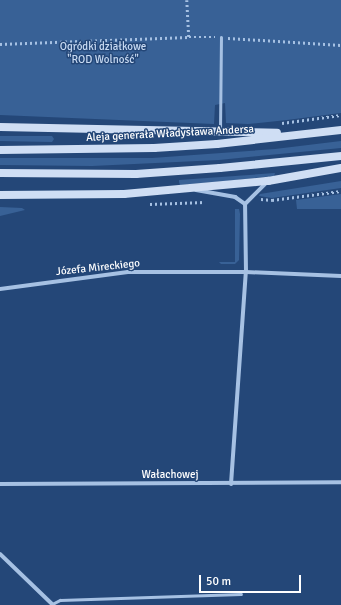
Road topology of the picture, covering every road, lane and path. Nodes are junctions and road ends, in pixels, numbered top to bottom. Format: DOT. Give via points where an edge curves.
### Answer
graph roads {
  1 [pos="187,0"];
  2 [pos="189,37"];
  3 [pos="220,37"];
  4 [pos="0,44"];
  5 [pos="341,45"];
  6 [pos="0,127"];
  7 [pos="341,130"];
  8 [pos="220,131"];
  9 [pos="310,134"];
  10 [pos="0,150"];
  11 [pos="341,156"];
  12 [pos="341,168"];
  13 [pos="0,173"];
  14 [pos="268,181"];
  15 [pos="186,189"];
  16 [pos="341,191"];
  17 [pos="0,195"];
  18 [pos="245,204"];
  19 [pos="246,272"];
  20 [pos="341,276"];
  21 [pos="0,289"];
  22 [pos="341,482"];
  23 [pos="0,484"];
  24 [pos="230,484"];
  25 [pos="0,554"];
  26 [pos="241,594"];
  27 [pos="53,604"];
  1 -- 2 [label="path"];
  2 -- 3 [label="path"];
  2 -- 4 [label="path"];
  3 -- 5 [label="path"];
  3 -- 8 [label="lane"];
  6 -- 8 [label="main road"];
  7 -- 9 [label="main road, Aleja generała Władysława Andersa"];
  8 -- 9 [label="main road"];
  9 -- 10 [label="main road, Aleja generała Władysława Andersa" via="154,148"];
  11 -- 13 [label="main road" via="136,174"];
  12 -- 14 [label="main road"];
  14 -- 15 [label="main road"];
  14 -- 18 [label="street"];
  15 -- 17 [label="main road" via="124,194"];
  15 -- 18 [label="street" via="229,195"];
  16 -- 18 [label="path" via="272,200 256,199 252,204"];
  18 -- 19 [label="street"];
  19 -- 20 [label="street, Józefa Mireckiego"];
  19 -- 21 [label="street, Józefa Mireckiego" via="128,272"];
  19 -- 24 [label="street"];
  22 -- 24 [label="street, Wałachowej"];
  23 -- 24 [label="street, Wałachowej"];
  25 -- 27 [label="street"];
  26 -- 27 [label="lane" via="60,600"];
}
